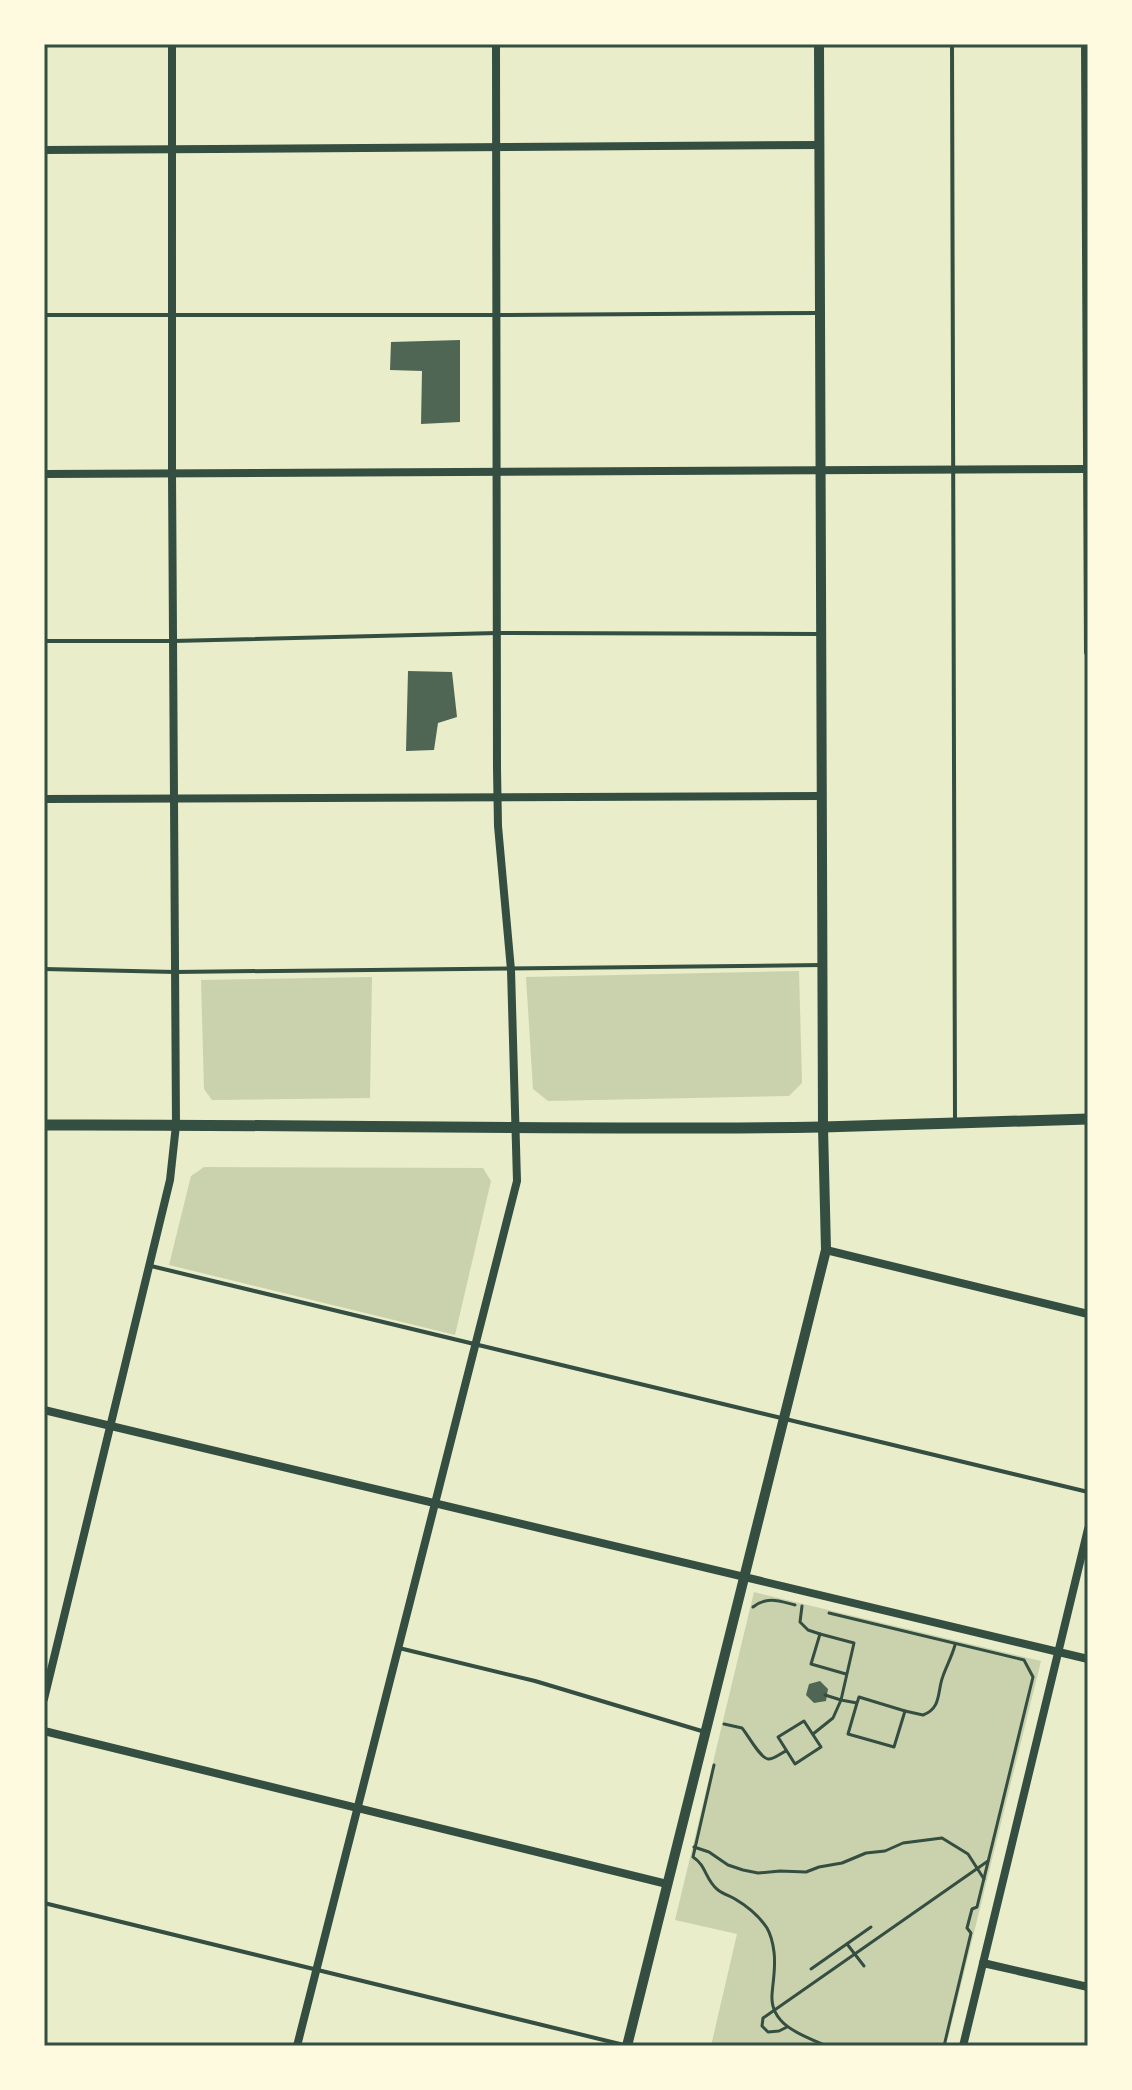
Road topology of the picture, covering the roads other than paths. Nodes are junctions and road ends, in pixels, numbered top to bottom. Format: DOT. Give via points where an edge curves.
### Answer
graph roads {
  1 [pos="172,44"];
  2 [pos="496,44"];
  3 [pos="819,44"];
  4 [pos="952,44"];
  5 [pos="1085,44"];
  6 [pos="820,145"];
  7 [pos="497,148"];
  8 [pos="171,149"];
  9 [pos="44,150"];
  10 [pos="820,313"];
  11 [pos="172,314"];
  12 [pos="44,315"];
  13 [pos="498,315"];
  14 [pos="1088,469"];
  15 [pos="953,470"];
  16 [pos="821,471"];
  17 [pos="496,472"];
  18 [pos="172,473"];
  19 [pos="44,474"];
  20 [pos="497,633"];
  21 [pos="822,634"];
  22 [pos="44,641"];
  23 [pos="173,641"];
  24 [pos="1088,652"];
  25 [pos="822,796"];
  26 [pos="497,797"];
  27 [pos="175,798"];
  28 [pos="44,799"];
  29 [pos="823,965"];
  30 [pos="44,969"];
  31 [pos="511,970"];
  32 [pos="175,972"];
  33 [pos="1088,1119"];
  34 [pos="955,1123"];
  35 [pos="44,1125"];
  36 [pos="176,1125"];
  37 [pos="823,1127"];
  38 [pos="515,1128"];
  39 [pos="826,1250"];
  40 [pos="149,1265"];
  41 [pos="1088,1314"];
  42 [pos="476,1346"];
  43 [pos="44,1410"];
  44 [pos="783,1417"];
  45 [pos="110,1425"];
  46 [pos="1088,1492"];
  47 [pos="436,1504"];
  48 [pos="1088,1529"];
  49 [pos="743,1576"];
  50 [pos="399,1648"];
  51 [pos="1058,1652"];
  52 [pos="1088,1659"];
  53 [pos="44,1699"];
  54 [pos="44,1731"];
  55 [pos="705,1732"];
  56 [pos="358,1807"];
  57 [pos="667,1884"];
  58 [pos="44,1903"];
  59 [pos="983,1963"];
  60 [pos="316,1971"];
  61 [pos="1088,1987"];
  62 [pos="297,2046"];
  63 [pos="627,2046"];
  64 [pos="963,2046"];
  1 -- 8 [label="street"];
  2 -- 7 [label="street"];
  3 -- 6 [label="street"];
  4 -- 15 [label="lane"];
  5 -- 14 [label="street"];
  6 -- 7 [label="street"];
  6 -- 10 [label="street"];
  7 -- 8 [label="street"];
  7 -- 13 [label="street"];
  8 -- 9 [label="street"];
  8 -- 11 [label="street"];
  10 -- 13 [label="lane"];
  10 -- 16 [label="street"];
  11 -- 12 [label="lane"];
  11 -- 13 [label="lane"];
  11 -- 18 [label="street"];
  13 -- 17 [label="street"];
  14 -- 15 [label="street"];
  14 -- 24 [label="street"];
  15 -- 16 [label="street"];
  15 -- 34 [label="lane"];
  16 -- 17 [label="street"];
  16 -- 21 [label="street"];
  17 -- 18 [label="street"];
  17 -- 20 [label="street"];
  18 -- 19 [label="street"];
  18 -- 23 [label="street"];
  20 -- 21 [label="lane"];
  20 -- 23 [label="lane"];
  20 -- 26 [label="street"];
  21 -- 25 [label="street"];
  22 -- 23 [label="lane"];
  23 -- 27 [label="street"];
  25 -- 26 [label="street"];
  25 -- 29 [label="street"];
  26 -- 27 [label="street"];
  26 -- 31 [label="street"];
  27 -- 28 [label="street"];
  27 -- 32 [label="street"];
  29 -- 31 [label="lane"];
  29 -- 37 [label="street"];
  30 -- 32 [label="lane"];
  31 -- 32 [label="lane"];
  31 -- 38 [label="street"];
  32 -- 36 [label="street"];
  33 -- 34 [label="main road"];
  34 -- 37 [label="main road"];
  35 -- 36 [label="main road"];
  36 -- 38 [label="main road"];
  36 -- 40 [label="street" via="170,1180"];
  37 -- 38 [label="main road"];
  37 -- 39 [label="street"];
  38 -- 42 [label="street" via="517,1181"];
  39 -- 41 [label="street"];
  39 -- 44 [label="street"];
  40 -- 42 [label="lane"];
  40 -- 45 [label="street"];
  42 -- 44 [label="lane"];
  42 -- 47 [label="street"];
  43 -- 45 [label="street"];
  44 -- 46 [label="lane"];
  44 -- 49 [label="street"];
  45 -- 47 [label="street"];
  45 -- 53 [label="street"];
  47 -- 49 [label="street"];
  47 -- 50 [label="street"];
  48 -- 51 [label="street"];
  49 -- 51 [label="street"];
  49 -- 55 [label="street"];
  50 -- 55 [label="lane" via="535,1681"];
  50 -- 56 [label="street"];
  51 -- 52 [label="street"];
  51 -- 59 [label="street"];
  54 -- 56 [label="street"];
  55 -- 57 [label="street"];
  56 -- 57 [label="street"];
  56 -- 60 [label="street"];
  57 -- 63 [label="street"];
  58 -- 60 [label="lane"];
  59 -- 61 [label="street"];
  59 -- 64 [label="street"];
  60 -- 62 [label="street"];
  60 -- 63 [label="lane"];
}
